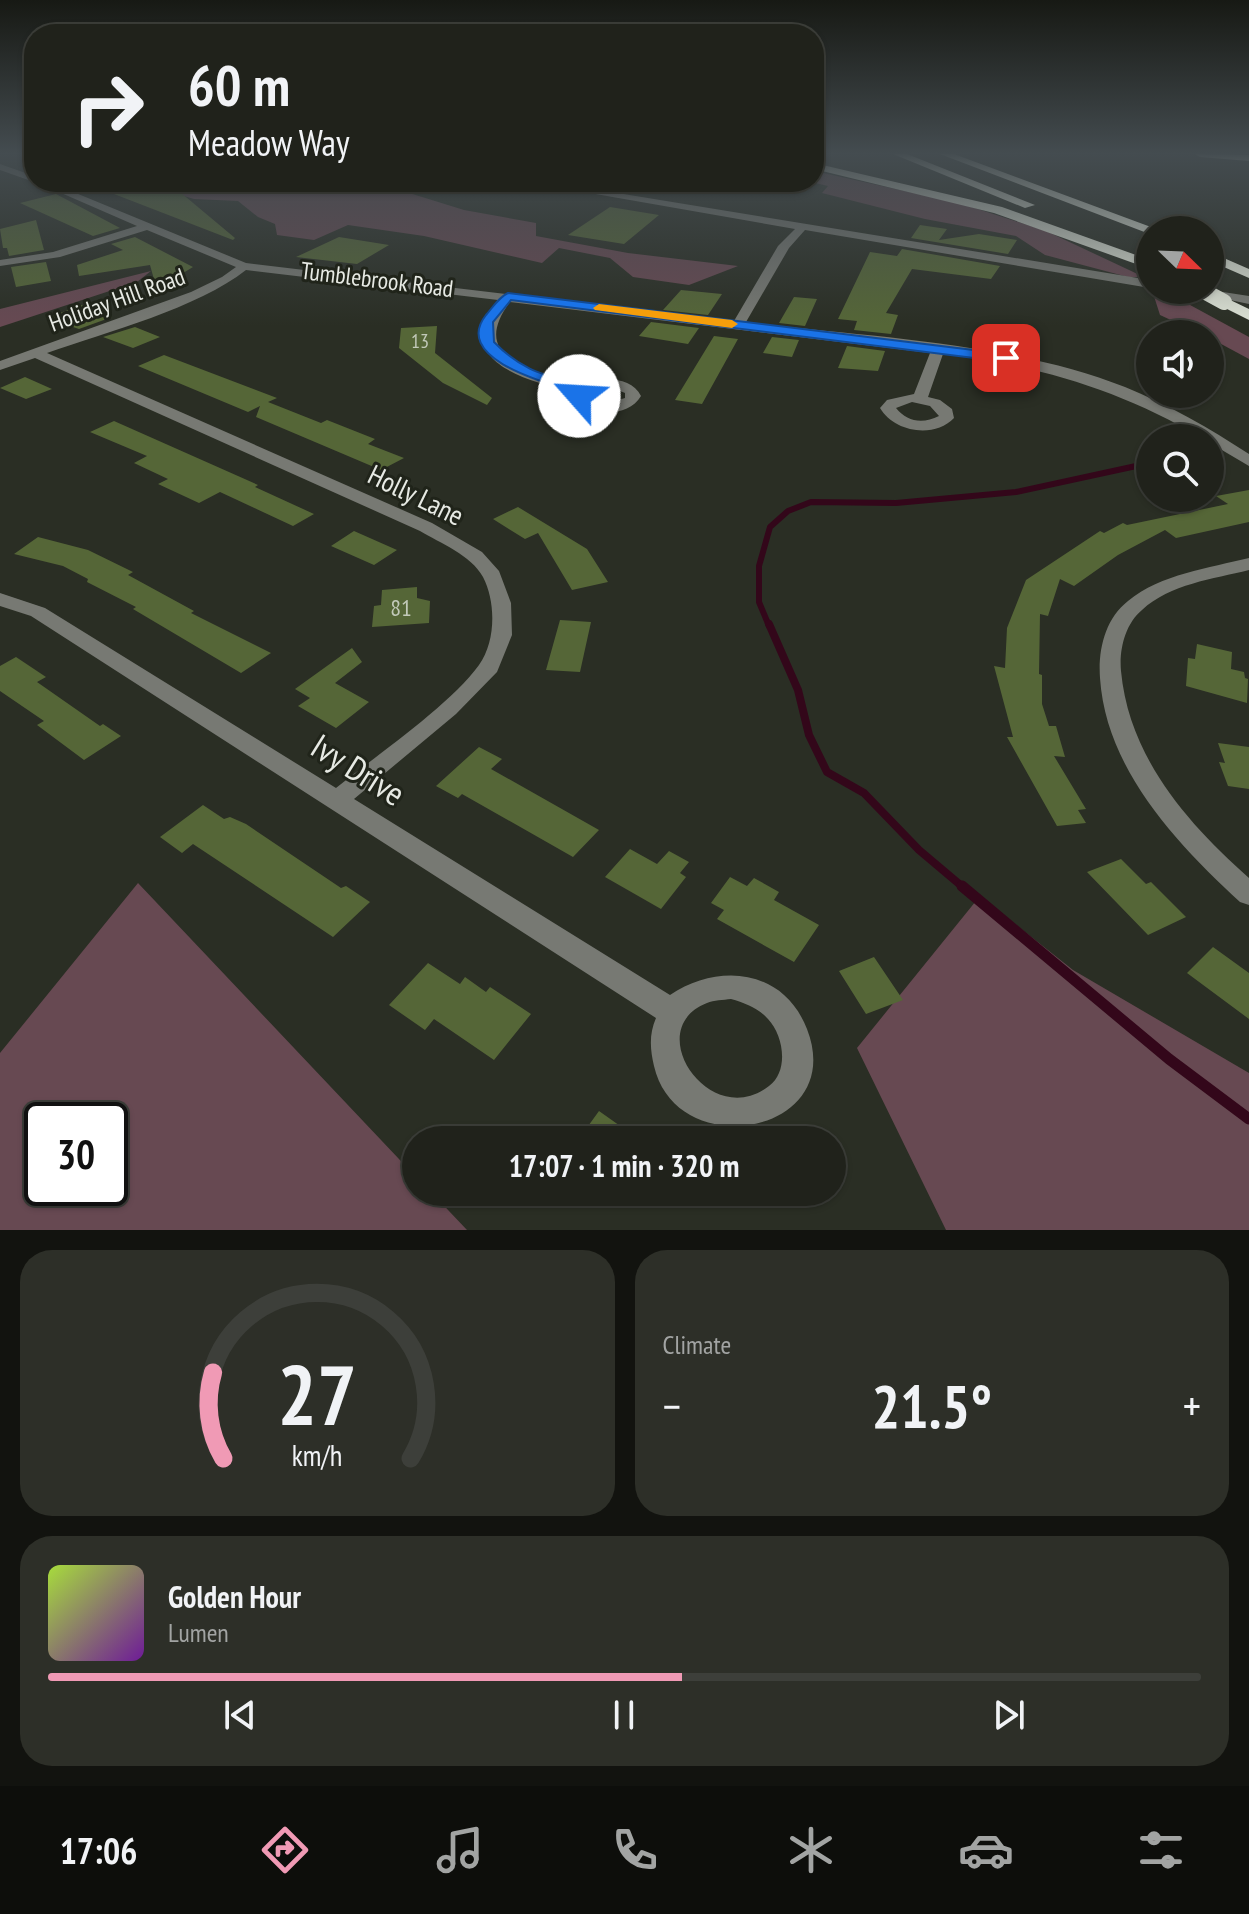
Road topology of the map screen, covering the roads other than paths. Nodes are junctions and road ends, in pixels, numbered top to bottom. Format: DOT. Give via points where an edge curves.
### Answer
graph roads {
  1 [pos="112,211"];
  2 [pos="713,211"];
  3 [pos="1002,211"];
  4 [pos="1043,211"];
  5 [pos="1104,211"];
  6 [pos="1136,224"];
  7 [pos="147,226"];
  8 [pos="803,226"];
  9 [pos="1136,257"];
  10 [pos="1136,259"];
  11 [pos="1224,262"];
  12 [pos="0,263"];
  13 [pos="244,266"];
  14 [pos="1249,274"];
  15 [pos="1136,282"];
  16 [pos="508,296"];
  17 [pos="1224,296"];
  18 [pos="1249,300"];
  19 [pos="1224,302"];
  20 [pos="1249,315"];
  21 [pos="738,325"];
  22 [pos="938,349"];
  23 [pos="35,353"];
  24 [pos="0,366"];
  25 [pos="582,390"];
  26 [pos="920,399"];
  27 [pos="1249,461"];
  28 [pos="1249,564"];
  29 [pos="0,599"];
  30 [pos="336,801"];
  31 [pos="1249,894"];
  32 [pos="673,1013"];
  1 -- 7 [label="street, Tumblebrook Road"];
  2 -- 8 [label="street"];
  3 -- 10 [label="highway"];
  4 -- 9 [label="highway"];
  5 -- 6 [label="highway"];
  7 -- 12 [label="street"];
  7 -- 13 [label="street, Tumblebrook Road"];
  8 -- 15 [label="street"];
  8 -- 21 [label="street" via="784,246"];
  11 -- 14 [label="highway"];
  13 -- 16 [label="street, Tumblebrook Road"];
  13 -- 23 [label="street, Holiday Hill Road" via="195,295"];
  16 -- 21 [label="street, Tumblebrook Road"];
  16 -- 25 [label="street" via="485,333 496,353 521,372"];
  17 -- 18 [label="street"];
  19 -- 20 [label="highway, bridge"];
  21 -- 22 [label="street, Tumblebrook Road"];
  22 -- 26 [label="street"];
  22 -- 27 [label="street, Tumblebrook Road" via="1034,364 1114,386 1191,422"];
  23 -- 24 [label="street, Holiday Hill Road"];
  23 -- 30 [label="street, Holly Lane" via="426,527 475,556 492,575 501,603 502,635 489,667 448,709"];
  28 -- 31 [label="street" via="1187,580 1134,606 1119,624 1110,676 1126,741 1147,778 1169,811"];
  29 -- 30 [label="street, Ivy Drive" via="38,612"];
  30 -- 32 [label="street, Ivy Drive"];
  32 -- 32 [label="street" via="689,997 711,987 735,986 764,996 786,1015 797,1038 793,1080 781,1096 759,1109 732,1112 700,1103 679,1086 665,1058 665,1030"];
}
